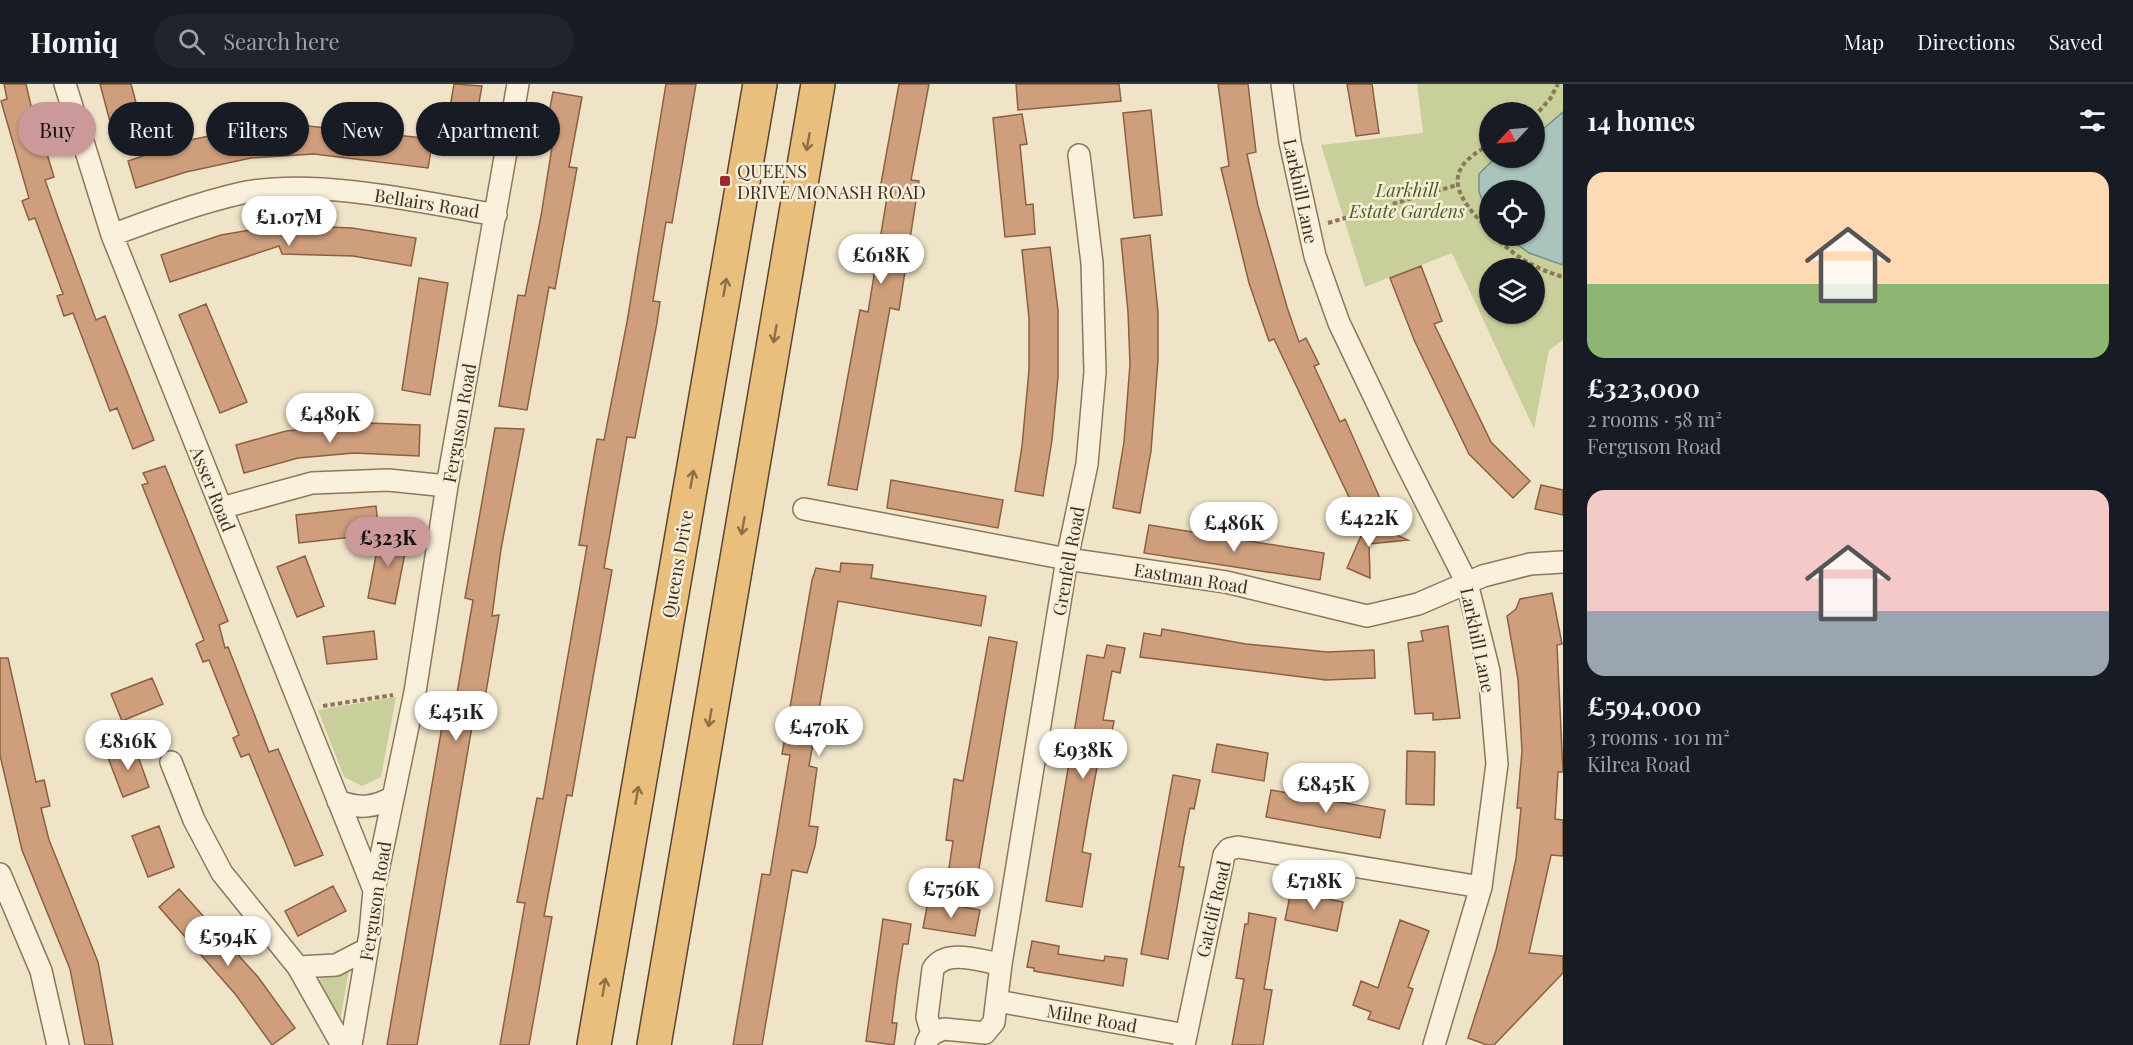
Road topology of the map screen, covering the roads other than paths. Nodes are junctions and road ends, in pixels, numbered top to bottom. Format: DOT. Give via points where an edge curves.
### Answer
graph roads {
  1 [pos="65,84"];
  2 [pos="518,84"];
  3 [pos="760,84"];
  4 [pos="818,84"];
  5 [pos="1282,84"];
  6 [pos="1079,155"];
  7 [pos="496,215"];
  8 [pos="112,235"];
  9 [pos="447,486"];
  10 [pos="221,508"];
  11 [pos="804,509"];
  12 [pos="1067,559"];
  13 [pos="1563,562"];
  14 [pos="1467,584"];
  15 [pos="171,762"];
  16 [pos="393,797"];
  17 [pos="338,801"];
  18 [pos="0,874"];
  19 [pos="1481,887"];
  20 [pos="374,890"];
  21 [pos="367,950"];
  22 [pos="1001,964"];
  23 [pos="298,967"];
  24 [pos="997,1001"];
  25 [pos="929,1040"];
  26 [pos="1185,1040"];
  27 [pos="58,1045"];
  28 [pos="342,1045"];
  29 [pos="351,1045"];
  30 [pos="594,1045"];
  31 [pos="654,1045"];
  32 [pos="1434,1045"];
  1 -- 8 [label="street, Asser Road"];
  2 -- 7 [label="street, Ferguson Road"];
  30 -- 3 [label="highway, Queens Drive, one-way"];
  4 -- 31 [label="highway, one-way"];
  5 -- 14 [label="street, Larkhill Lane" via="1314,256 1339,323"];
  6 -- 12 [label="street, Grenfell Road" via="1092,263 1095,372 1087,464"];
  7 -- 8 [label="street, Bellairs Road" via="384,195 299,189 244,193"];
  7 -- 9 [label="street, Ferguson Road"];
  8 -- 10 [label="street, Asser Road"];
  9 -- 10 [label="street" via="388,480 312,483"];
  9 -- 16 [label="street, Ferguson Road" via="415,692"];
  10 -- 17 [label="street, Asser Road"];
  11 -- 12 [label="street, Eastman Road"];
  12 -- 14 [label="street, Eastman Road" via="1226,582 1367,616 1418,604"];
  12 -- 22 [label="street, Grenfell Road"];
  13 -- 14 [label="street, Eastman Road" via="1530,564"];
  14 -- 19 [label="street, Larkhill Lane" via="1489,671 1497,764"];
  15 -- 23 [label="street" via="194,820 222,873"];
  16 -- 17 [label="street" via="371,807"];
  16 -- 20 [label="street, Ferguson Road"];
  17 -- 20 [label="street, Asser Road"];
  18 -- 27 [label="street" via="41,971"];
  19 -- 26 [label="street, Gatclif Road" via="1238,847 1229,849 1224,855"];
  19 -- 32 [label="street, Larkhill Lane"];
  20 -- 21 [label="street, Ferguson Road"];
  21 -- 23 [label="street" via="336,965"];
  21 -- 29 [label="street, Ferguson Road"];
  22 -- 24 [label="street, Grenfell Road"];
  22 -- 25 [label="street, Grenfell Road" via="950,957 936,964 927,1017"];
  23 -- 28 [label="street"];
  24 -- 25 [label="street, Grenfell Road" via="994,1022 985,1034 944,1029"];
  24 -- 26 [label="street, Milne Road"];
}
